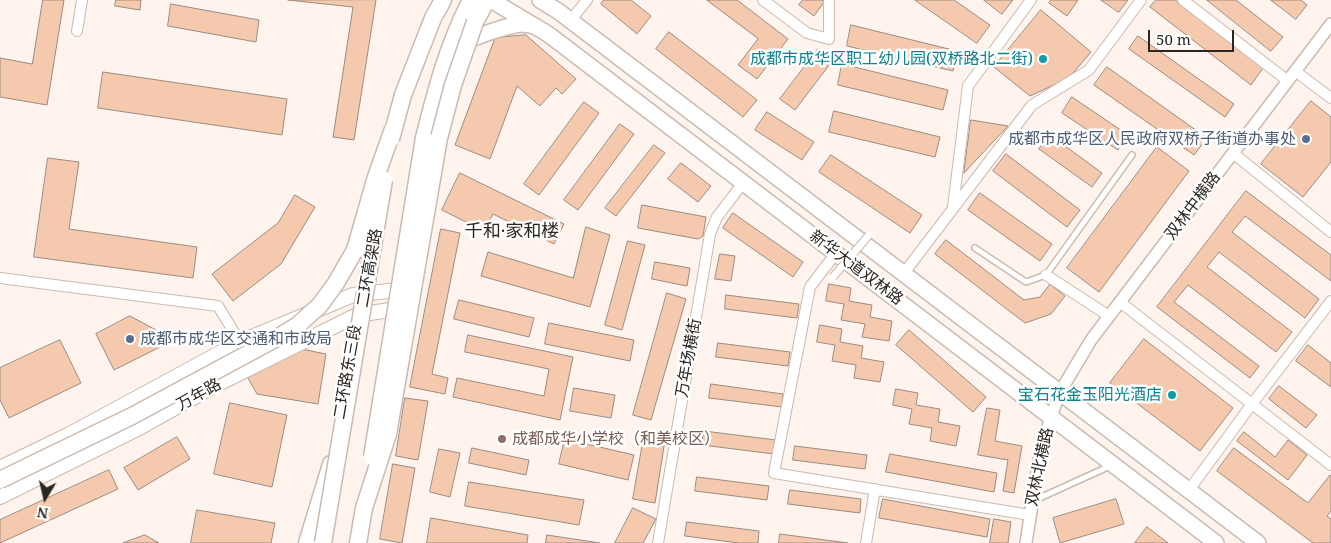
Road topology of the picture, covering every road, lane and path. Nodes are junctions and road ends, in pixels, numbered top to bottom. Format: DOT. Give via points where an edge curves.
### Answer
graph roads {
  1 [pos="82,0"];
  2 [pos="436,0"];
  3 [pos="443,0"];
  4 [pos="471,0"];
  5 [pos="477,0"];
  6 [pos="482,0"];
  7 [pos="489,0"];
  8 [pos="540,0"];
  9 [pos="587,0"];
  10 [pos="763,0"];
  11 [pos="829,0"];
  12 [pos="1031,0"];
  13 [pos="1141,0"];
  14 [pos="1183,0"];
  15 [pos="557,5"];
  16 [pos="571,20"];
  17 [pos="475,22"];
  18 [pos="1331,24"];
  19 [pos="534,26"];
  20 [pos="76,30"];
  21 [pos="450,61"];
  22 [pos="1295,71"];
  23 [pos="1288,81"];
  24 [pos="1331,98"];
  25 [pos="393,129"];
  26 [pos="1233,153"];
  27 [pos="1132,155"];
  28 [pos="743,183"];
  29 [pos="952,208"];
  30 [pos="1331,232"];
  31 [pos="869,235"];
  32 [pos="975,248"];
  33 [pos="836,253"];
  34 [pos="904,273"];
  35 [pos="1046,275"];
  36 [pos="833,277"];
  37 [pos="0,278"];
  38 [pos="406,288"];
  39 [pos="361,293"];
  40 [pos="1331,301"];
  41 [pos="1120,302"];
  42 [pos="403,308"];
  43 [pos="357,316"];
  44 [pos="1110,316"];
  45 [pos="240,342"];
  46 [pos="1060,392"];
  47 [pos="1252,404"];
  48 [pos="1051,417"];
  49 [pos="334,455"];
  50 [pos="1113,464"];
  51 [pos="1331,465"];
  52 [pos="0,468"];
  53 [pos="0,480"];
  54 [pos="875,489"];
  55 [pos="1189,490"];
  56 [pos="0,497"];
  57 [pos="1032,501"];
  58 [pos="364,508"];
  59 [pos="1030,515"];
  60 [pos="307,543"];
  61 [pos="319,543"];
  62 [pos="323,543"];
  63 [pos="360,543"];
  64 [pos="658,543"];
  65 [pos="866,543"];
  66 [pos="1026,543"];
  67 [pos="1216,543"];
  68 [pos="1258,543"];
  1 -- 20 [label="street"];
  2 -- 39 [label="main road, 二环路东三段" via="392,114"];
  3 -- 25 [label="highway, 二环高架路, bridge" via="403,95"];
  4 -- 58 [label="highway, 二环高架路, bridge" via="444,64 424,138"];
  5 -- 21 [label="main road"];
  6 -- 17 [label="highway"];
  7 -- 17 [label="highway"];
  7 -- 19 [label="main road, 新华大道双林路"];
  8 -- 15 [label="main road, 新华大道双林路"];
  9 -- 16 [label="street"];
  10 -- 11 [label="street" via="808,33 829,39"];
  12 -- 29 [label="street" via="968,86"];
  13 -- 29 [label="street" via="1089,70 1032,105"];
  14 -- 23 [label="street"];
  15 -- 16 [label="main road, 新华大道双林路"];
  16 -- 34 [label="main road, 新华大道双林路"];
  17 -- 58 [label="highway, bridge" via="439,138 388,434"];
  18 -- 22 [label="street, 双林中横路"];
  19 -- 21 [label="main road" via="522,24 481,35 464,43"];
  19 -- 28 [label="main road, 新华大道双林路"];
  21 -- 38 [label="main road" via="431,132"];
  22 -- 23 [label="street, 双林中横路"];
  22 -- 24 [label="street"];
  23 -- 26 [label="street, 双林中横路"];
  25 -- 53 [label="highway, bridge" via="354,250 320,305 298,325 132,416"];
  25 -- 62 [label="highway, 二环高架路, bridge"];
  26 -- 30 [label="street"];
  26 -- 41 [label="street, 双林中横路"];
  27 -- 35 [label="lane"];
  28 -- 33 [label="main road, 新华大道双林路"];
  28 -- 64 [label="street, 万年场横街" via="717,217 710,234"];
  29 -- 34 [label="street"];
  31 -- 36 [label="street, bridge"];
  32 -- 35 [label="lane" via="1026,282"];
  33 -- 48 [label="main road, 新华大道双林路"];
  33 -- 54 [label="street" via="810,287 774,473"];
  34 -- 46 [label="main road, 新华大道双林路"];
  35 -- 44 [label="street"];
  37 -- 45 [label="street" via="218,306"];
  38 -- 39 [label="main road, 万年路"];
  38 -- 42 [label="main road"];
  39 -- 43 [label="main road, 二环路东三段"];
  39 -- 45 [label="main road, 万年路"];
  40 -- 47 [label="street"];
  41 -- 44 [label="street, 双林中横路"];
  41 -- 47 [label="street"];
  42 -- 43 [label="main road, 万年路"];
  42 -- 63 [label="main road"];
  43 -- 49 [label="main road, 二环路东三段"];
  43 -- 56 [label="main road, 万年路"];
  44 -- 46 [label="street, 双林中横路" via="1091,340"];
  45 -- 52 [label="main road, 万年路"];
  46 -- 48 [label="street, 双林北横路"];
  46 -- 55 [label="main road, 新华大道双林路"];
  47 -- 51 [label="street"];
  47 -- 55 [label="street"];
  48 -- 50 [label="main road, 新华大道双林路"];
  48 -- 57 [label="street, 双林北横路" via="1040,452"];
  49 -- 60 [label="highway"];
  49 -- 61 [label="main road, 二环路东三段"];
  50 -- 57 [label="lane"];
  50 -- 67 [label="main road, 新华大道双林路"];
  54 -- 59 [label="street"];
  54 -- 65 [label="street"];
  55 -- 68 [label="main road, 新华大道双林路"];
  57 -- 59 [label="street, 双林北横路"];
  58 -- 63 [label="highway, 二环高架路"];
  59 -- 66 [label="street, 双林北横路"];
}
